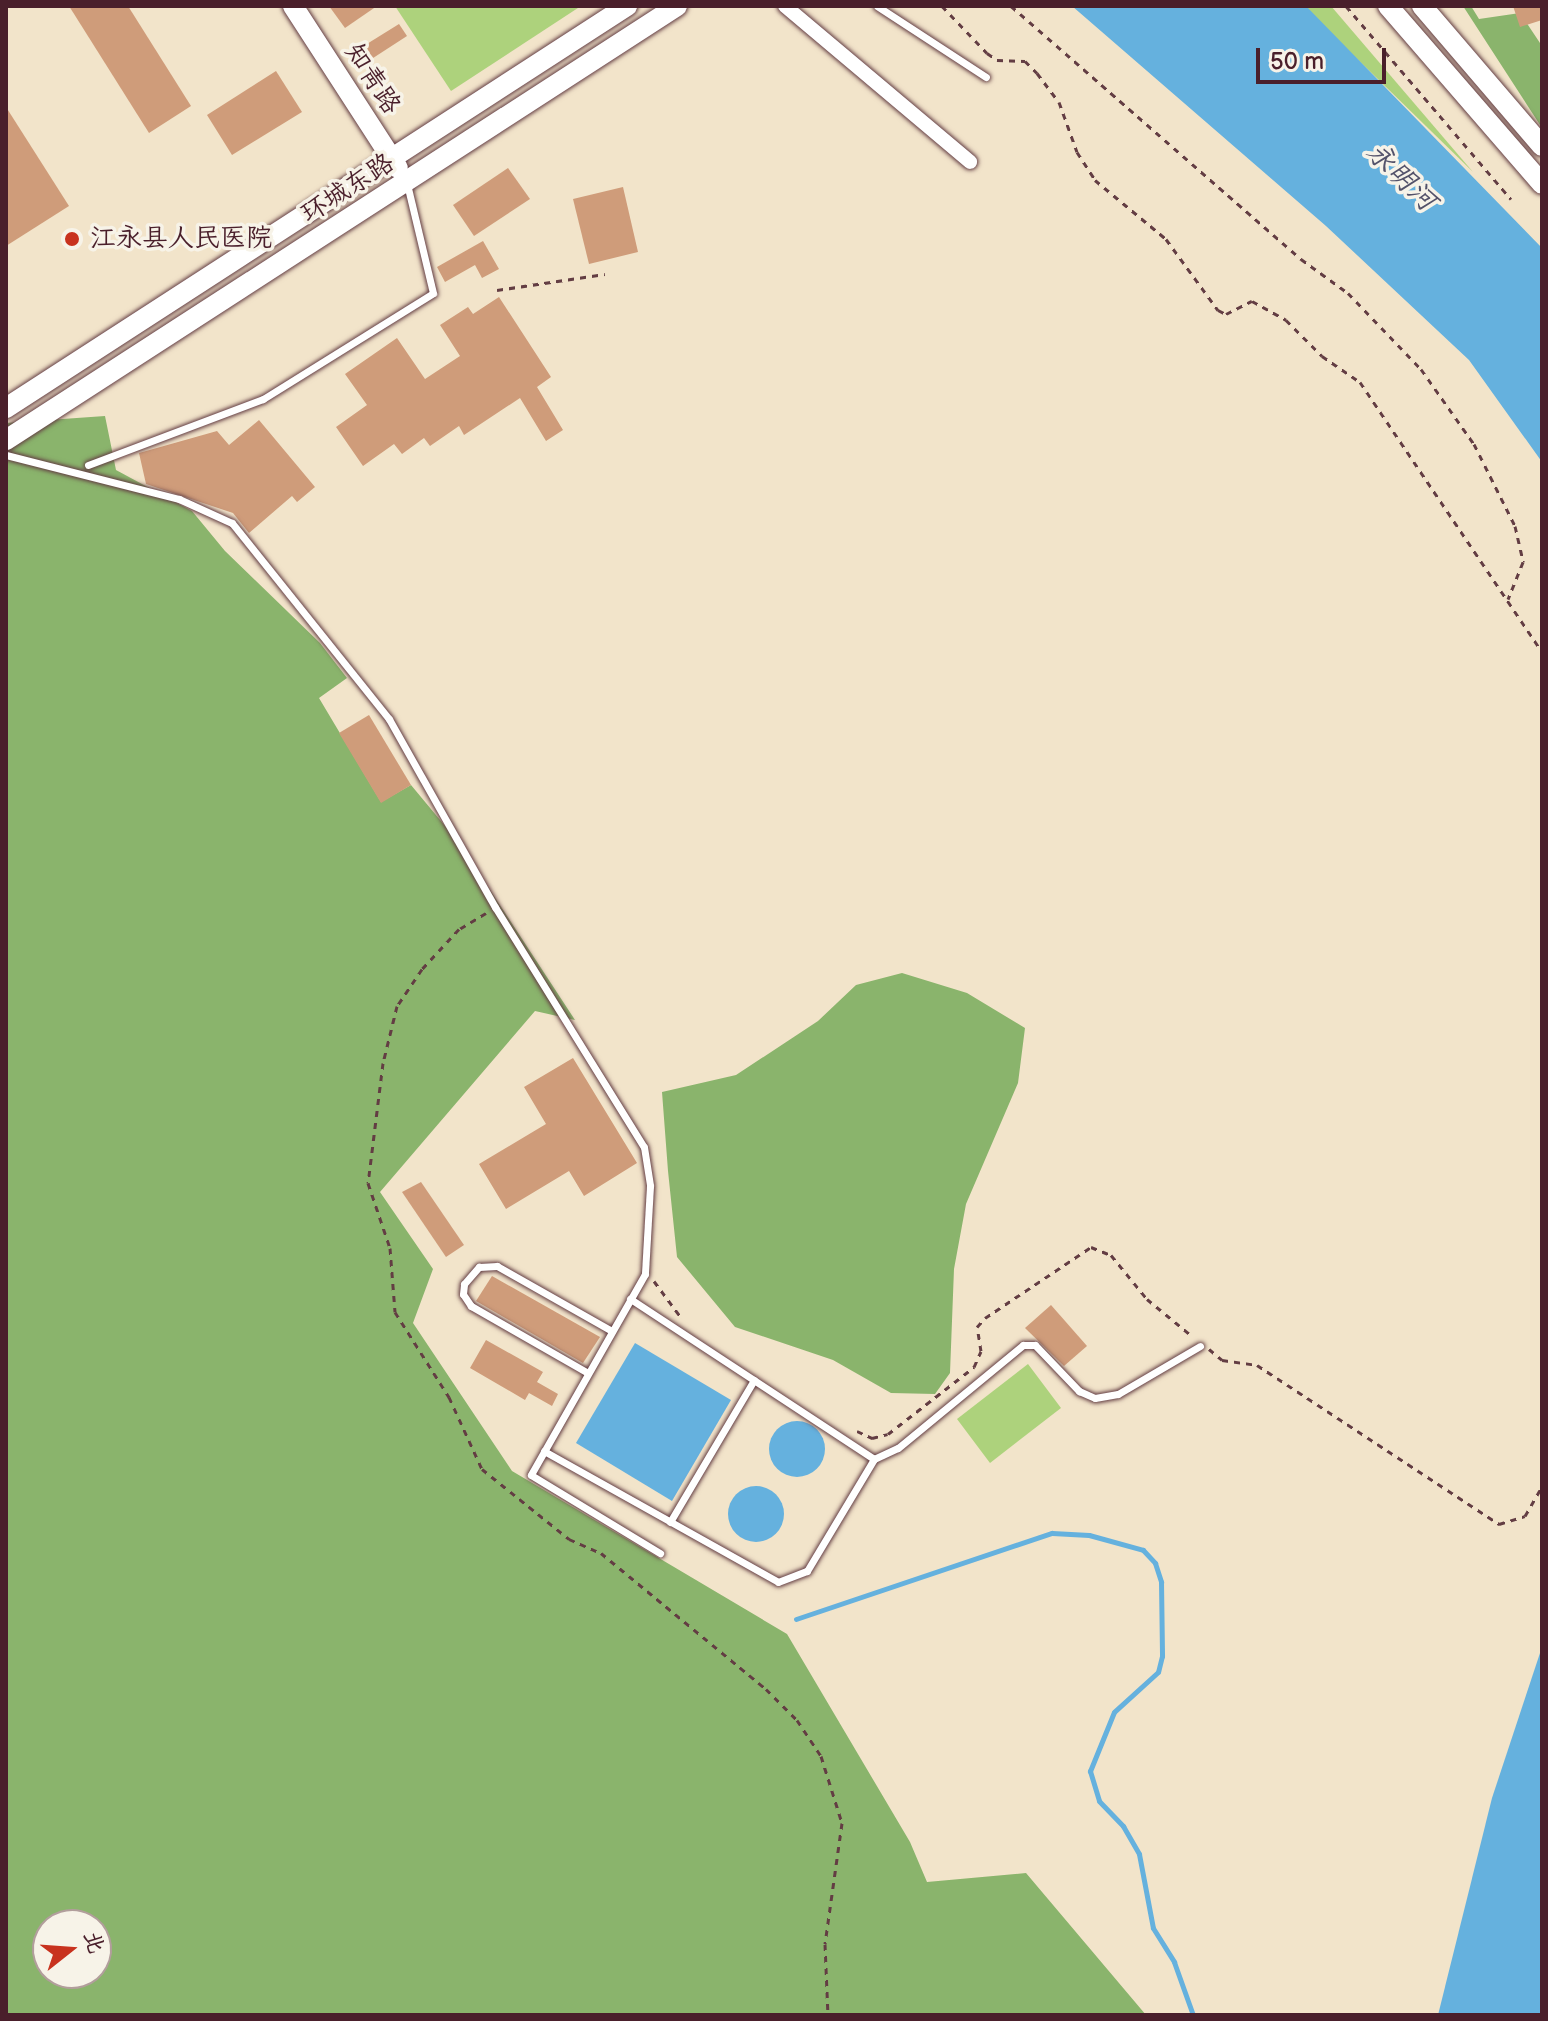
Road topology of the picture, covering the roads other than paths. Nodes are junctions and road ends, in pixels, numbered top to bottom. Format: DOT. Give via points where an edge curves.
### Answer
graph roads {
  1 [pos="293,6"];
  2 [pos="627,6"];
  3 [pos="677,6"];
  4 [pos="785,6"];
  5 [pos="877,6"];
  6 [pos="1388,6"];
  7 [pos="1422,6"];
  8 [pos="986,77"];
  9 [pos="1542,146"];
  10 [pos="393,159"];
  11 [pos="970,162"];
  12 [pos="407,182"];
  13 [pos="1542,184"];
  14 [pos="6,408"];
  15 [pos="6,440"];
  16 [pos="6,455"];
  17 [pos="88,465"];
  18 [pos="630,1299"];
  19 [pos="612,1331"];
  20 [pos="1202,1345"];
  21 [pos="588,1373"];
  22 [pos="754,1380"];
  23 [pos="544,1451"];
  24 [pos="874,1459"];
  25 [pos="670,1522"];
  26 [pos="660,1553"];
  1 -- 10 [label="main road, 知青路"];
  2 -- 10 [label="main road, 环城东路"];
  3 -- 12 [label="main road, 环城东路"];
  4 -- 11 [label="street"];
  5 -- 8 [label="lane"];
  6 -- 13 [label="main road"];
  7 -- 9 [label="main road"];
  10 -- 12 [label="main road, 知青路"];
  10 -- 14 [label="main road, 环城东路"];
  12 -- 15 [label="main road, 环城东路"];
  12 -- 17 [label="lane" via="433,293 263,399"];
  16 -- 18 [label="lane" via="179,499 232,523 389,719 495,907 644,1147 650,1186 648,1262"];
  18 -- 19 [label="lane"];
  18 -- 22 [label="lane"];
  19 -- 21 [label="lane"];
  19 -- 21 [label="lane" via="497,1266 479,1267 464,1284 471,1306"];
  20 -- 24 [label="lane" via="1118,1394 1095,1398 1079,1391 1035,1345 1023,1345 898,1448"];
  21 -- 23 [label="lane"];
  22 -- 24 [label="lane"];
  22 -- 25 [label="lane"];
  23 -- 25 [label="lane"];
  23 -- 26 [label="lane" via="531,1475"];
  24 -- 25 [label="lane" via="807,1571 790,1581 778,1582"];
}
